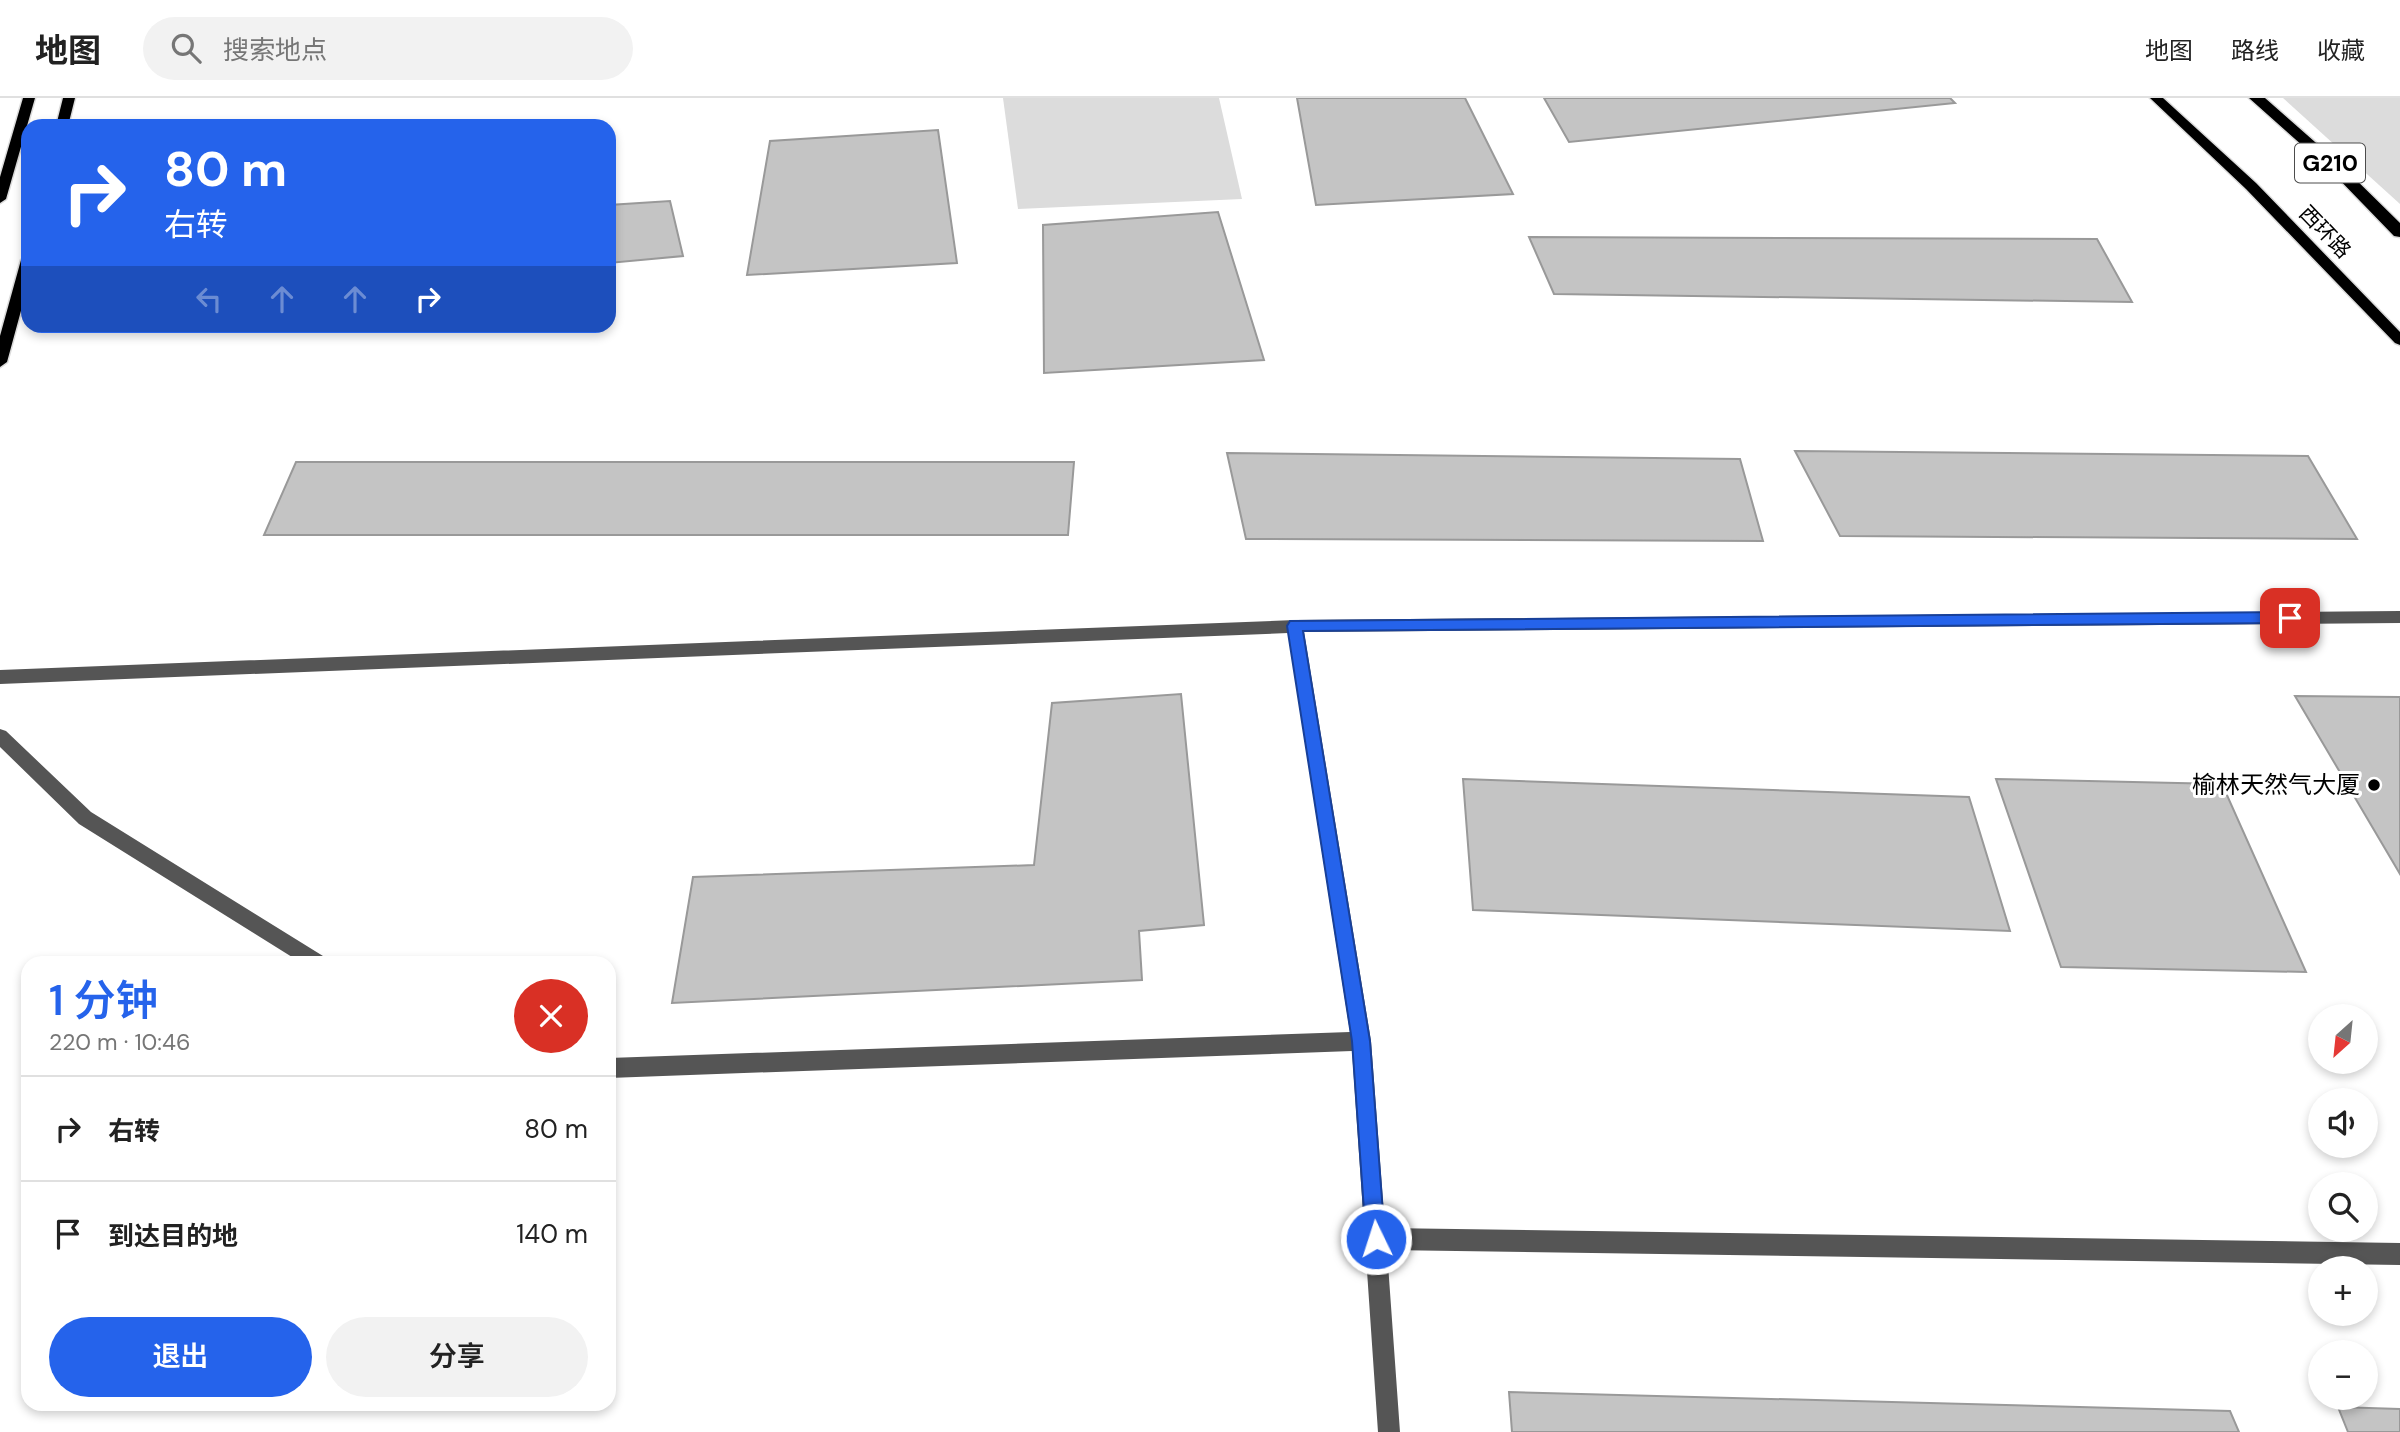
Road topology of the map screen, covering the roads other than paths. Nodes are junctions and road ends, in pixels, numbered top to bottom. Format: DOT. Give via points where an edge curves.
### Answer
graph roads {
  1 [pos="29,98"];
  2 [pos="69,98"];
  3 [pos="2156,98"];
  4 [pos="2256,98"];
  5 [pos="23,119"];
  6 [pos="64,119"];
  7 [pos="21,126"];
  8 [pos="0,199"];
  9 [pos="2400,232"];
  10 [pos="21,286"];
  11 [pos="2400,340"];
  12 [pos="0,362"];
  13 [pos="2400,617"];
  14 [pos="1295,626"];
  15 [pos="0,677"];
  16 [pos="0,736"];
  17 [pos="306,956"];
  18 [pos="1361,1041"];
  19 [pos="616,1068"];
  20 [pos="1376,1239"];
  21 [pos="2400,1254"];
  22 [pos="1390,1432"];
  1 -- 5 [label="main road"];
  2 -- 6 [label="main road"];
  3 -- 11 [label="main road, 西环路" via="2250,186"];
  4 -- 9 [label="highway, G210"];
  7 -- 8 [label="main road"];
  10 -- 12 [label="main road"];
  13 -- 14 [label="street"];
  14 -- 15 [label="street"];
  14 -- 18 [label="street"];
  16 -- 17 [label="street" via="85,818"];
  18 -- 19 [label="street"];
  18 -- 20 [label="street"];
  20 -- 21 [label="street"];
  20 -- 22 [label="street"];
}
